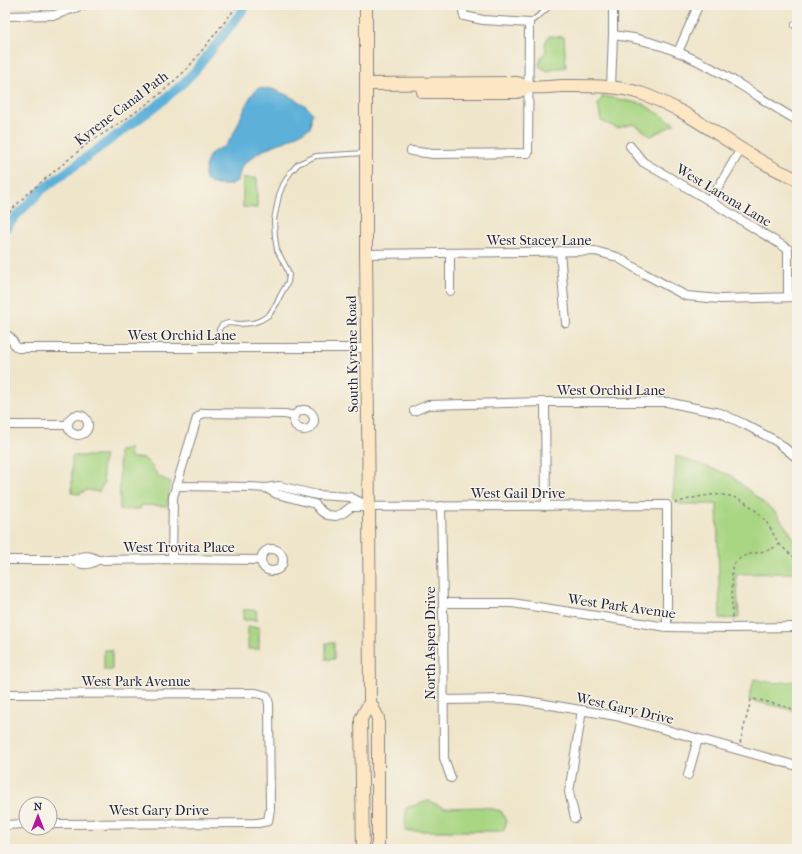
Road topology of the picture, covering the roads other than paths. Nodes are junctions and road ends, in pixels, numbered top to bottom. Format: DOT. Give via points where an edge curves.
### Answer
graph roads {
  1 [pos="83,5"];
  2 [pos="366,5"];
  3 [pos="462,5"];
  4 [pos="551,5"];
  5 [pos="613,5"];
  6 [pos="698,6"];
  7 [pos="5,16"];
  8 [pos="529,23"];
  9 [pos="613,35"];
  10 [pos="678,52"];
  11 [pos="529,87"];
  12 [pos="610,87"];
  13 [pos="366,89"];
  14 [pos="797,120"];
  15 [pos="630,146"];
  16 [pos="741,149"];
  17 [pos="411,151"];
  18 [pos="366,152"];
  19 [pos="797,179"];
  20 [pos="710,201"];
  21 [pos="560,251"];
  22 [pos="450,253"];
  23 [pos="366,254"];
  24 [pos="450,291"];
  25 [pos="788,297"];
  26 [pos="797,297"];
  27 [pos="566,323"];
  28 [pos="5,334"];
  29 [pos="219,348"];
  30 [pos="367,348"];
  31 [pos="545,402"];
  32 [pos="414,411"];
  33 [pos="295,416"];
  34 [pos="5,425"];
  35 [pos="67,425"];
  36 [pos="797,458"];
  37 [pos="176,486"];
  38 [pos="266,488"];
  39 [pos="317,495"];
  40 [pos="315,504"];
  41 [pos="441,506"];
  42 [pos="546,506"];
  43 [pos="369,507"];
  44 [pos="172,559"];
  45 [pos="5,560"];
  46 [pos="261,560"];
  47 [pos="443,603"];
  48 [pos="667,626"];
  49 [pos="797,627"];
  50 [pos="5,694"];
  51 [pos="444,700"];
  52 [pos="370,702"];
  53 [pos="582,710"];
  54 [pos="698,738"];
  55 [pos="797,766"];
  56 [pos="688,775"];
  57 [pos="451,778"];
  58 [pos="575,818"];
  59 [pos="268,821"];
  60 [pos="5,824"];
  61 [pos="18,824"];
  62 [pos="58,824"];
  63 [pos="363,849"];
  64 [pos="378,849"];
  1 -- 7 [label="street" via="55,16"];
  2 -- 13 [label="main road, South Kyrene Road"];
  3 -- 8 [label="street" via="464,16"];
  4 -- 8 [label="lane"];
  5 -- 9 [label="street"];
  6 -- 10 [label="street"];
  8 -- 11 [label="street"];
  9 -- 10 [label="street" via="646,40"];
  9 -- 12 [label="street"];
  10 -- 14 [label="street" via="709,66"];
  11 -- 12 [label="main road"];
  11 -- 13 [label="main road" via="517,83 455,88"];
  11 -- 17 [label="street" via="528,153 433,154"];
  12 -- 16 [label="main road" via="642,94 664,103"];
  13 -- 18 [label="main road, South Kyrene Road"];
  15 -- 20 [label="street, West Larona Lane" via="643,162"];
  16 -- 19 [label="main road"];
  16 -- 20 [label="street"];
  18 -- 23 [label="main road, South Kyrene Road"];
  18 -- 29 [label="lane" via="316,156 298,164 290,173 279,195 274,220 277,250 288,269 288,282 269,315 253,323 222,325 219,329"];
  20 -- 25 [label="street, West Larona Lane" via="788,249"];
  21 -- 22 [label="street, West Stacey Lane"];
  21 -- 25 [label="street, West Stacey Lane" via="595,251 617,257 686,296 720,299"];
  21 -- 27 [label="street"];
  22 -- 23 [label="street, West Stacey Lane"];
  22 -- 24 [label="street"];
  23 -- 30 [label="main road, South Kyrene Road"];
  25 -- 26 [label="street, West Stacey Lane"];
  28 -- 29 [label="street, West Orchid Lane" via="11,337 18,348"];
  29 -- 30 [label="street, West Orchid Lane"];
  30 -- 43 [label="main road, South Kyrene Road"];
  31 -- 32 [label="street, West Orchid Lane" via="428,405"];
  31 -- 36 [label="street, West Orchid Lane" via="667,402 690,406 744,424 776,441"];
  31 -- 42 [label="street"];
  33 -- 37 [label="street" via="203,413 197,418"];
  34 -- 35 [label="street"];
  37 -- 38 [label="street, West Gail Drive"];
  37 -- 44 [label="street" via="172,507"];
  38 -- 39 [label="street, West Gail Drive" via="279,486"];
  38 -- 40 [label="street, West Gail Drive" via="277,494"];
  39 -- 40 [label="lane"];
  39 -- 43 [label="street, West Gail Drive" via="350,497"];
  40 -- 43 [label="street, West Gail Drive" via="327,515 336,516 351,507"];
  41 -- 42 [label="street, West Gail Drive"];
  41 -- 43 [label="street, West Gail Drive"];
  41 -- 47 [label="street, North Aspen Drive"];
  42 -- 48 [label="street, West Gail Drive" via="667,505"];
  43 -- 52 [label="main road, South Kyrene Road"];
  44 -- 45 [label="street, West Trovita Place" via="97,560 92,564 79,564 73,560"];
  44 -- 46 [label="street, West Trovita Place"];
  47 -- 48 [label="street, West Park Avenue" via="512,603"];
  47 -- 51 [label="street, North Aspen Drive"];
  48 -- 49 [label="street, West Park Avenue"];
  50 -- 59 [label="street, West Park Avenue" via="256,693 268,696"];
  51 -- 53 [label="street, West Gary Drive" via="508,699"];
  51 -- 57 [label="street, North Aspen Drive" via="444,758"];
  52 -- 63 [label="main road, South Kyrene Road" via="361,719"];
  52 -- 64 [label="main road, South Kyrene Road" via="378,718"];
  53 -- 54 [label="street, West Gary Drive" via="616,716"];
  53 -- 58 [label="street" via="569,792"];
  54 -- 55 [label="street, West Gary Drive"];
  54 -- 56 [label="street"];
  59 -- 62 [label="street, West Gary Drive"];
  60 -- 61 [label="street"];
}
